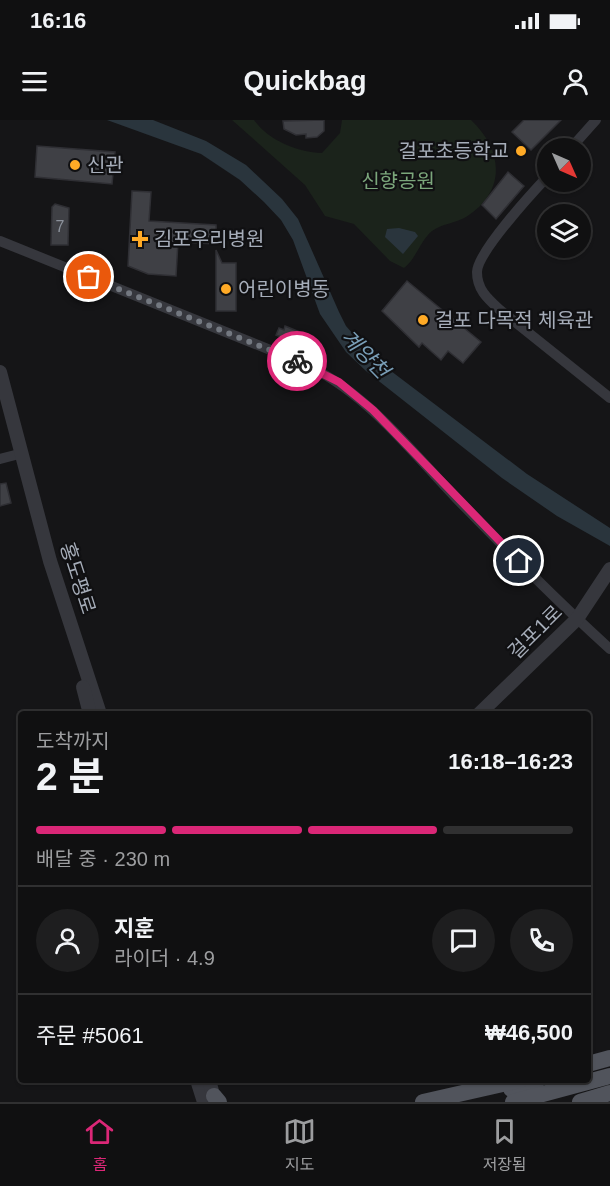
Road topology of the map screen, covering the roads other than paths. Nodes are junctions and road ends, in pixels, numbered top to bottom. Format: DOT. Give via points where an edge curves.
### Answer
graph roads {
  1 [pos="596,120"];
  2 [pos="580,138"];
  3 [pos="537,190"];
  4 [pos="2,244"];
  5 [pos="0,372"];
  6 [pos="610,398"];
  7 [pos="0,400"];
  8 [pos="19,454"];
  9 [pos="0,459"];
  10 [pos="610,569"];
  11 [pos="577,619"];
  12 [pos="610,649"];
  13 [pos="89,711"];
  14 [pos="99,711"];
  15 [pos="481,711"];
  16 [pos="610,1058"];
  17 [pos="591,1063"];
  18 [pos="610,1076"];
  19 [pos="591,1081"];
  20 [pos="200,1083"];
  21 [pos="507,1083"];
  22 [pos="529,1083"];
  23 [pos="584,1083"];
  24 [pos="610,1093"];
  25 [pos="209,1098"];
  26 [pos="423,1102"];
  27 [pos="472,1102"];
  28 [pos="513,1102"];
  29 [pos="580,1102"];
  1 -- 2 [label="street"];
  3 -- 6 [label="street" via="479,261 478,284 483,295 500,310"];
  4 -- 11 [label="street" via="339,382 373,410"];
  5 -- 8 [label="street, 홍도평로"];
  7 -- 8 [label="street, 홍도평로"];
  8 -- 9 [label="street"];
  8 -- 13 [label="street, 홍도평로" via="44,565"];
  8 -- 14 [label="street, 홍도평로"];
  10 -- 11 [label="street, 걸포1로"];
  11 -- 12 [label="street"];
  11 -- 15 [label="street, 걸포1로"];
  16 -- 17 [label="main road"];
  18 -- 19 [label="main road"];
  20 -- 25 [label="street"];
  21 -- 26 [label="main road"];
  22 -- 27 [label="main road"];
  23 -- 28 [label="main road"];
  24 -- 29 [label="main road"];
}
